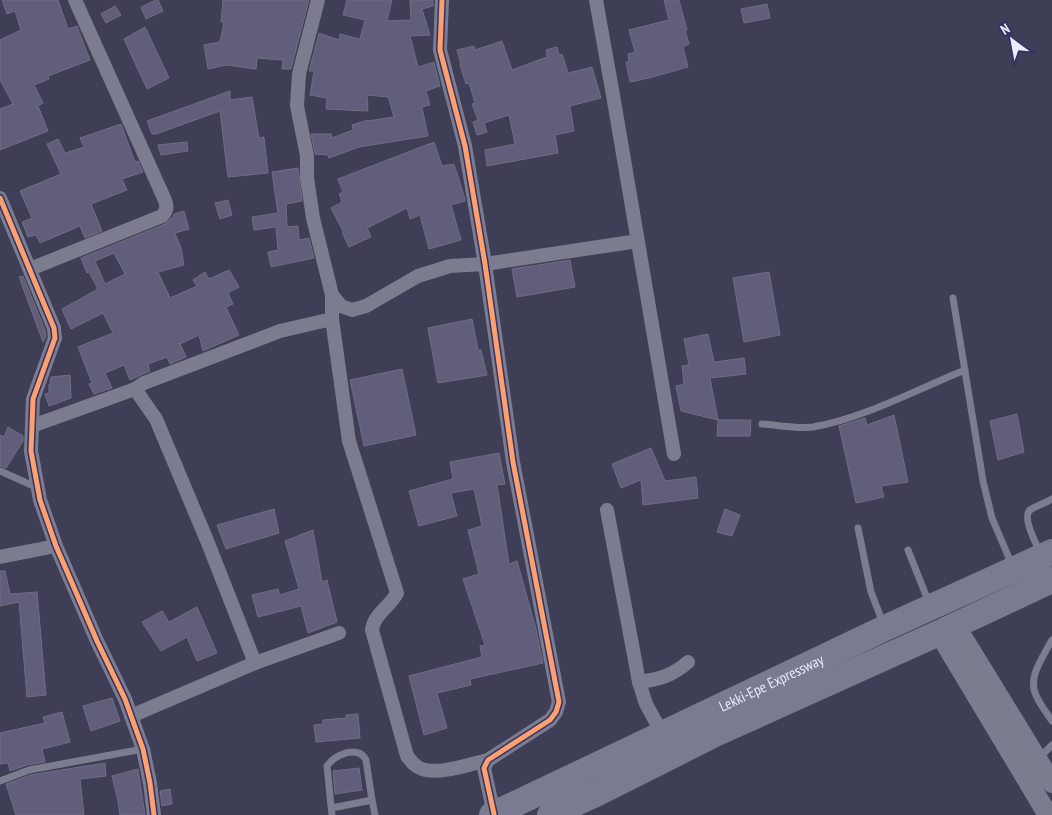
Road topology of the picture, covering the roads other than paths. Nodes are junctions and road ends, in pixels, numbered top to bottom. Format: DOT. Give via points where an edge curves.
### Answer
graph roads {
  1 [pos="74,0"];
  2 [pos="318,0"];
  3 [pos="442,0"];
  4 [pos="596,0"];
  5 [pos="0,198"];
  6 [pos="638,242"];
  7 [pos="485,264"];
  8 [pos="30,269"];
  9 [pos="332,295"];
  10 [pos="953,298"];
  11 [pos="332,319"];
  12 [pos="965,370"];
  13 [pos="135,389"];
  14 [pos="762,424"];
  15 [pos="32,426"];
  16 [pos="674,454"];
  17 [pos="0,471"];
  18 [pos="38,488"];
  19 [pos="1052,500"];
  20 [pos="607,510"];
  21 [pos="858,528"];
  22 [pos="56,546"];
  23 [pos="908,550"];
  24 [pos="0,557"];
  25 [pos="1048,563"];
  26 [pos="1014,570"];
  27 [pos="931,608"];
  28 [pos="885,628"];
  29 [pos="947,629"];
  30 [pos="339,633"];
  31 [pos="1052,640"];
  32 [pos="688,662"];
  33 [pos="255,663"];
  34 [pos="972,673"];
  35 [pos="639,682"];
  36 [pos="755,703"];
  37 [pos="131,716"];
  38 [pos="1052,721"];
  39 [pos="712,723"];
  40 [pos="663,735"];
  41 [pos="1052,745"];
  42 [pos="143,749"];
  43 [pos="488,760"];
  44 [pos="1036,760"];
  45 [pos="0,782"];
  46 [pos="1052,783"];
  47 [pos="372,800"];
  48 [pos="332,812"];
  49 [pos="154,815"];
  50 [pos="375,815"];
  51 [pos="493,815"];
  52 [pos="550,815"];
  53 [pos="1048,815"];
  1 -- 8 [label="street" via="164,198 166,211 162,216"];
  2 -- 9 [label="street" via="299,74 297,106 306,148 313,218"];
  3 -- 7 [label="street" via="440,50 465,146"];
  4 -- 6 [label="street"];
  5 -- 8 [label="street"];
  6 -- 7 [label="street"];
  6 -- 16 [label="street"];
  7 -- 9 [label="street" via="450,266 418,276 366,306 352,310 341,306"];
  7 -- 43 [label="street" via="513,462 559,702 550,720"];
  8 -- 15 [label="street" via="55,338 33,399"];
  9 -- 11 [label="street"];
  10 -- 12 [label="lane"];
  11 -- 13 [label="street" via="280,331"];
  11 -- 43 [label="street" via="349,441 397,594 373,621 372,630 407,756 415,766 439,772"];
  12 -- 14 [label="lane" via="854,416 812,427"];
  12 -- 26 [label="lane" via="992,518"];
  13 -- 15 [label="street"];
  13 -- 33 [label="street" via="156,419"];
  15 -- 18 [label="street" via="31,450"];
  17 -- 18 [label="lane"];
  18 -- 22 [label="street"];
  19 -- 25 [label="lane" via="1030,510 1027,520"];
  20 -- 35 [label="street"];
  21 -- 28 [label="lane" via="871,592"];
  22 -- 24 [label="street"];
  22 -- 37 [label="street"];
  23 -- 27 [label="lane"];
  25 -- 26 [label="highway, Lekki-Epe Expressway"];
  25 -- 29 [label="highway, Lekki-Epe Expressway"];
  26 -- 27 [label="highway, Lekki-Epe Expressway"];
  27 -- 28 [label="highway, Lekki-Epe Expressway"];
  28 -- 36 [label="highway, Lekki-Epe Expressway"];
  29 -- 34 [label="street"];
  29 -- 36 [label="highway, Lekki-Epe Expressway"];
  30 -- 33 [label="street"];
  31 -- 38 [label="lane" via="1032,681 1037,698"];
  32 -- 35 [label="street" via="659,679"];
  33 -- 37 [label="street"];
  34 -- 44 [label="street"];
  34 -- 53 [label="street"];
  35 -- 40 [label="street" via="646,704"];
  36 -- 39 [label="highway, Lekki-Epe Expressway"];
  37 -- 42 [label="street"];
  39 -- 40 [label="highway, Lekki-Epe Expressway"];
  39 -- 52 [label="highway, Lekki-Epe Expressway" via="598,793"];
  40 -- 51 [label="highway, Lekki-Epe Expressway"];
  41 -- 44 [label="lane"];
  42 -- 45 [label="lane" via="29,770"];
  42 -- 49 [label="street"];
  43 -- 51 [label="street" via="484,768"];
  44 -- 46 [label="street"];
  47 -- 48 [label="lane"];
  47 -- 48 [label="lane" via="364,756 345,752 327,766"];
  47 -- 50 [label="lane"];
}
